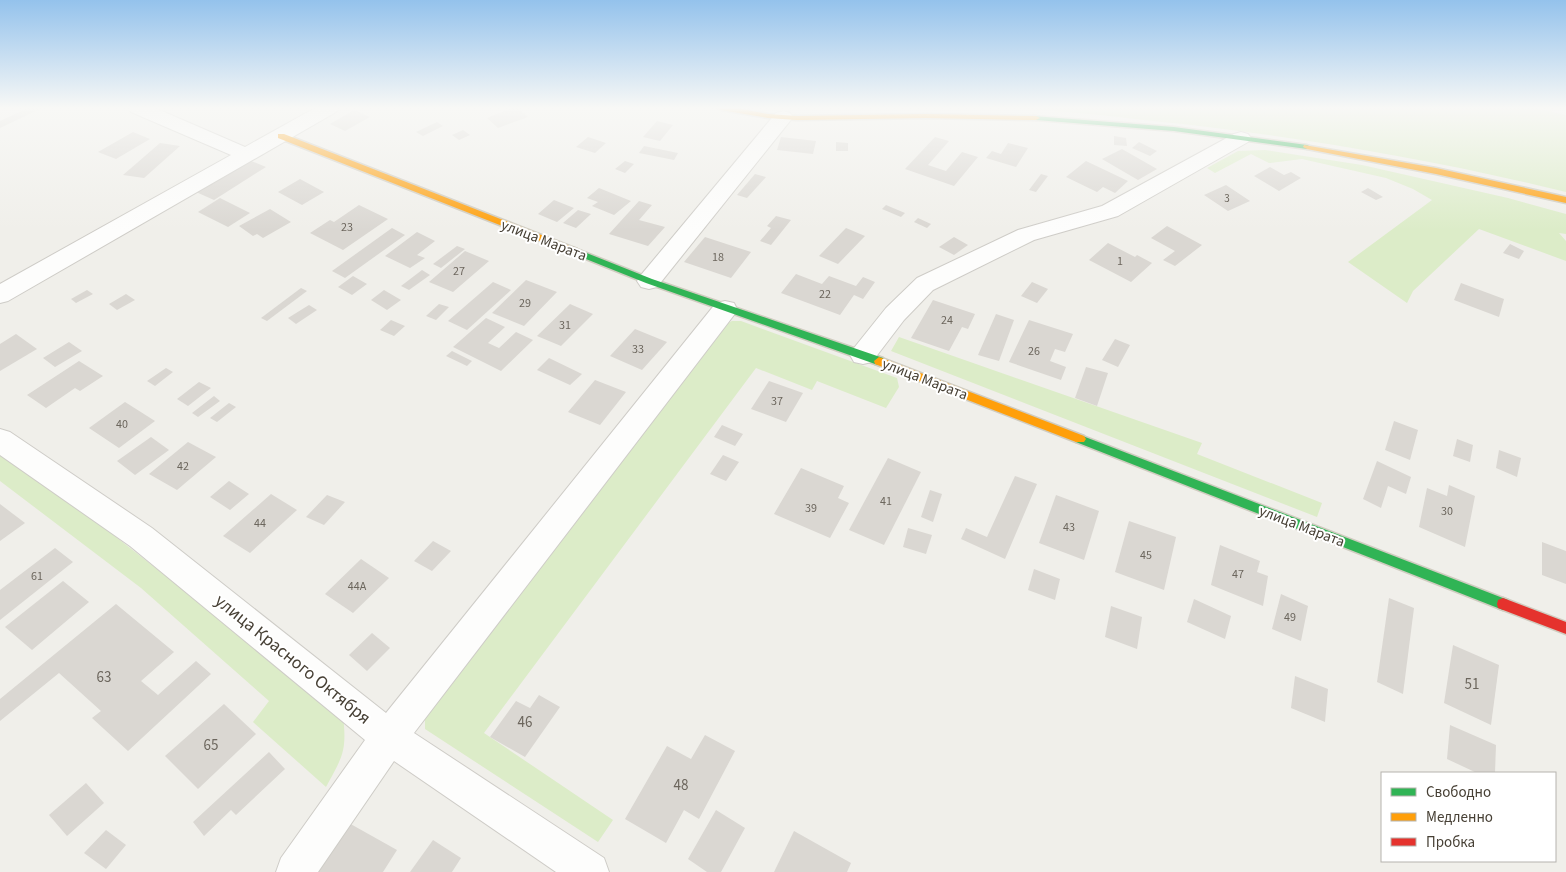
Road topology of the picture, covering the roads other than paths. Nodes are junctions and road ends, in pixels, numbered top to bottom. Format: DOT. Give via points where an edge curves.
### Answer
graph roads {
  1 [pos="232,149"];
  2 [pos="258,149"];
  3 [pos="313,149"];
  4 [pos="757,149"];
  5 [pos="1222,149"];
  6 [pos="1308,149"];
  7 [pos="247,155"];
  8 [pos="1566,200"];
  9 [pos="649,281"];
  10 [pos="0,295"];
  11 [pos="725,309"];
  12 [pos="863,355"];
  13 [pos="0,440"];
  14 [pos="1566,628"];
  15 [pos="389,737"];
  16 [pos="295,872"];
  17 [pos="590,872"];
  1 -- 7 [label="street"];
  2 -- 7 [label="street"];
  3 -- 9 [label="street, улица Марата"];
  4 -- 9 [label="street"];
  5 -- 12 [label="street" via="1110,211 1026,235 925,284 895,314"];
  6 -- 8 [label="street" via="1486,181"];
  7 -- 10 [label="street"];
  9 -- 11 [label="street, улица Марата"];
  11 -- 12 [label="street, улица Марата"];
  11 -- 15 [label="street"];
  12 -- 14 [label="street, улица Марата"];
  13 -- 15 [label="street, улица Красного Октября" via="141,537"];
  15 -- 16 [label="street"];
  15 -- 17 [label="street, улица Красного Октября"];
}
